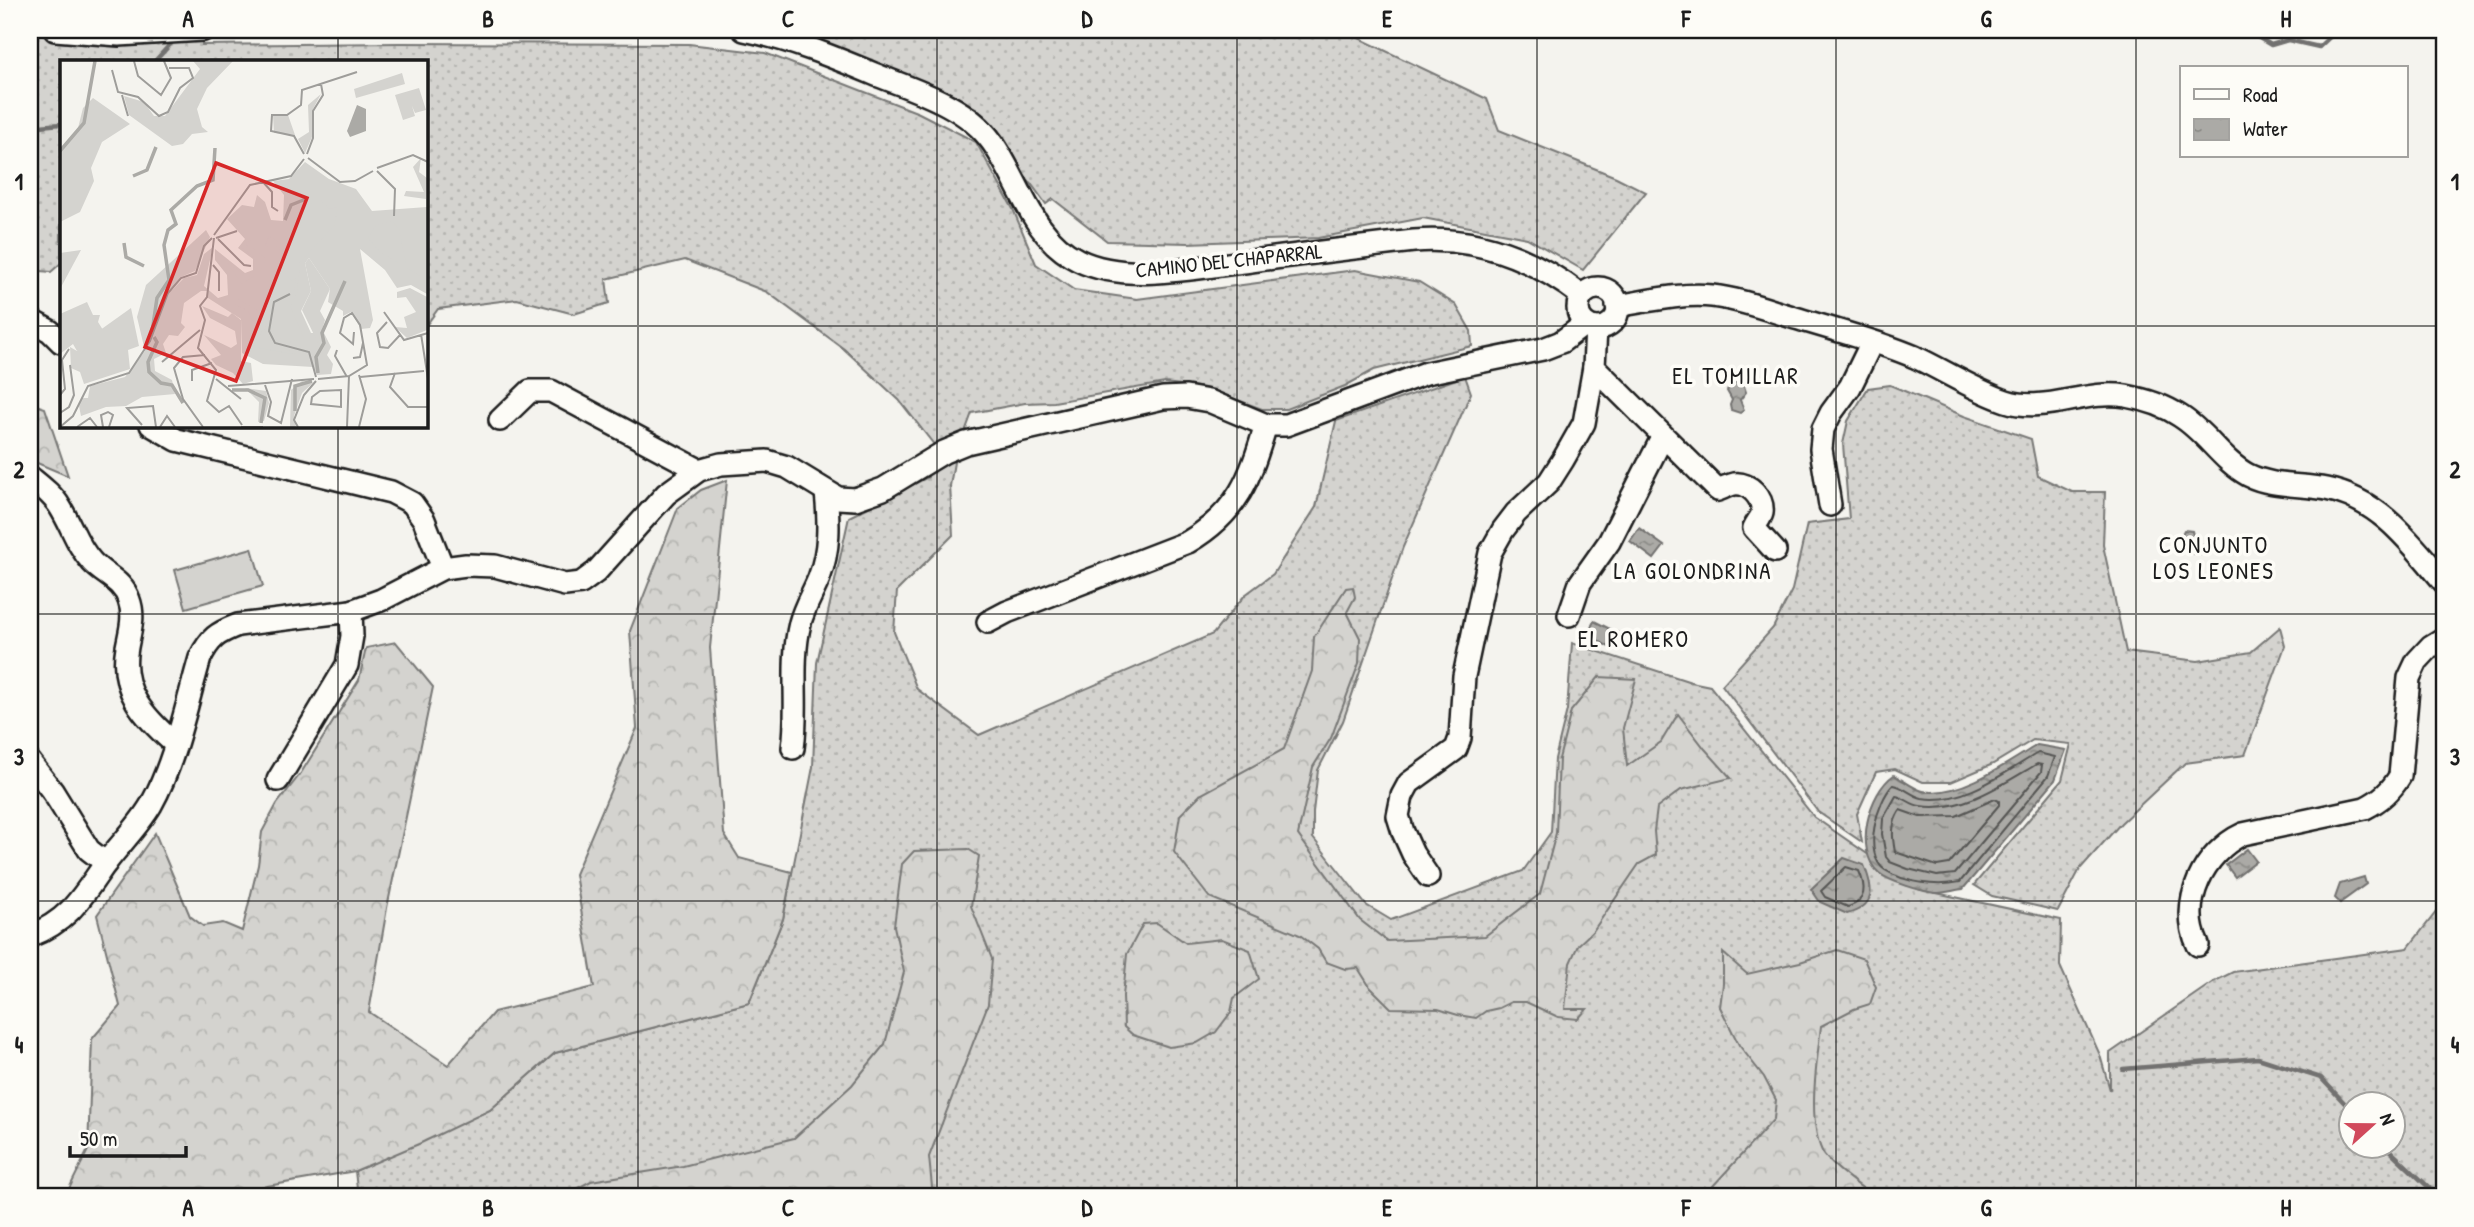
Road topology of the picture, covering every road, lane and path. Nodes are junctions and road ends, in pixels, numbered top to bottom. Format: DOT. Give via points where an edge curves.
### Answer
graph roads {
  1 [pos="55,30"];
  2 [pos="203,30"];
  3 [pos="744,30"];
  4 [pos="1582,296"];
  5 [pos="1617,306"];
  6 [pos="30,320"];
  7 [pos="1591,326"];
  8 [pos="60,341"];
  9 [pos="1872,342"];
  10 [pos="1594,367"];
  11 [pos="500,420"];
  12 [pos="1266,425"];
  13 [pos="154,427"];
  14 [pos="1663,436"];
  15 [pos="699,470"];
  16 [pos="30,477"];
  17 [pos="826,492"];
  18 [pos="1830,505"];
  19 [pos="1775,551"];
  20 [pos="443,568"];
  21 [pos="2444,582"];
  22 [pos="351,611"];
  23 [pos="1569,615"];
  24 [pos="988,622"];
  25 [pos="2444,638"];
  26 [pos="174,743"];
  27 [pos="793,748"];
  28 [pos="30,762"];
  29 [pos="278,780"];
  30 [pos="106,863"];
  31 [pos="1428,877"];
  32 [pos="30,936"];
  33 [pos="2198,945"];
  1 -- 2 [label="street" via="119,35"];
  3 -- 4 [label="street, CAMINO DEL CHAPARRAL" via="814,49 964,115 992,142 1048,237 1078,260 1096,267 1172,270 1454,240 1514,255"];
  4 -- 5 [label="street" via="1593,289 1606,290"];
  4 -- 7 [label="street" via="1578,314"];
  5 -- 7 [label="street" via="1612,322"];
  5 -- 9 [label="street" via="1713,296"];
  6 -- 8 [label="street"];
  7 -- 10 [label="street"];
  7 -- 12 [label="street" via="1543,349 1426,373 1286,425"];
  9 -- 18 [label="street" via="1823,429 1821,449"];
  9 -- 21 [label="street" via="1987,393 2028,406 2103,394 2143,400 2180,416 2249,475 2350,495 2369,505 2389,520"];
  10 -- 14 [label="street"];
  10 -- 31 [label="street" via="1584,423 1549,482 1516,513 1490,553 1464,676 1456,749 1409,783 1402,796 1398,816 1403,832"];
  11 -- 15 [label="street" via="530,391 551,391"];
  12 -- 17 [label="street" via="1209,401 1186,397 1152,400 966,443 870,495 838,498"];
  12 -- 24 [label="street" via="1241,494 1208,530"];
  13 -- 20 [label="street" via="177,440 391,492 412,503 424,520"];
  14 -- 19 [label="street" via="1718,491 1742,484 1755,492 1762,514 1754,528"];
  14 -- 23 [label="street" via="1609,542 1580,583"];
  15 -- 17 [label="street" via="767,461 787,467"];
  15 -- 20 [label="street" via="666,494 581,583 565,585 495,566"];
  16 -- 26 [label="street" via="60,506 79,547 118,581 129,598 133,615 126,679 138,705"];
  17 -- 27 [label="street" via="827,550 800,623 796,650"];
  20 -- 22 [label="street"];
  22 -- 26 [label="street" via="250,623 223,631 209,641"];
  22 -- 29 [label="street" via="347,665"];
  25 -- 33 [label="street" via="2431,646 2409,678 2400,776 2392,789 2364,808 2226,842 2206,867 2193,897 2193,933"];
  26 -- 30 [label="street" via="150,806"];
  28 -- 30 [label="street" via="89,850"];
  30 -- 32 [label="street" via="63,919"];
}
